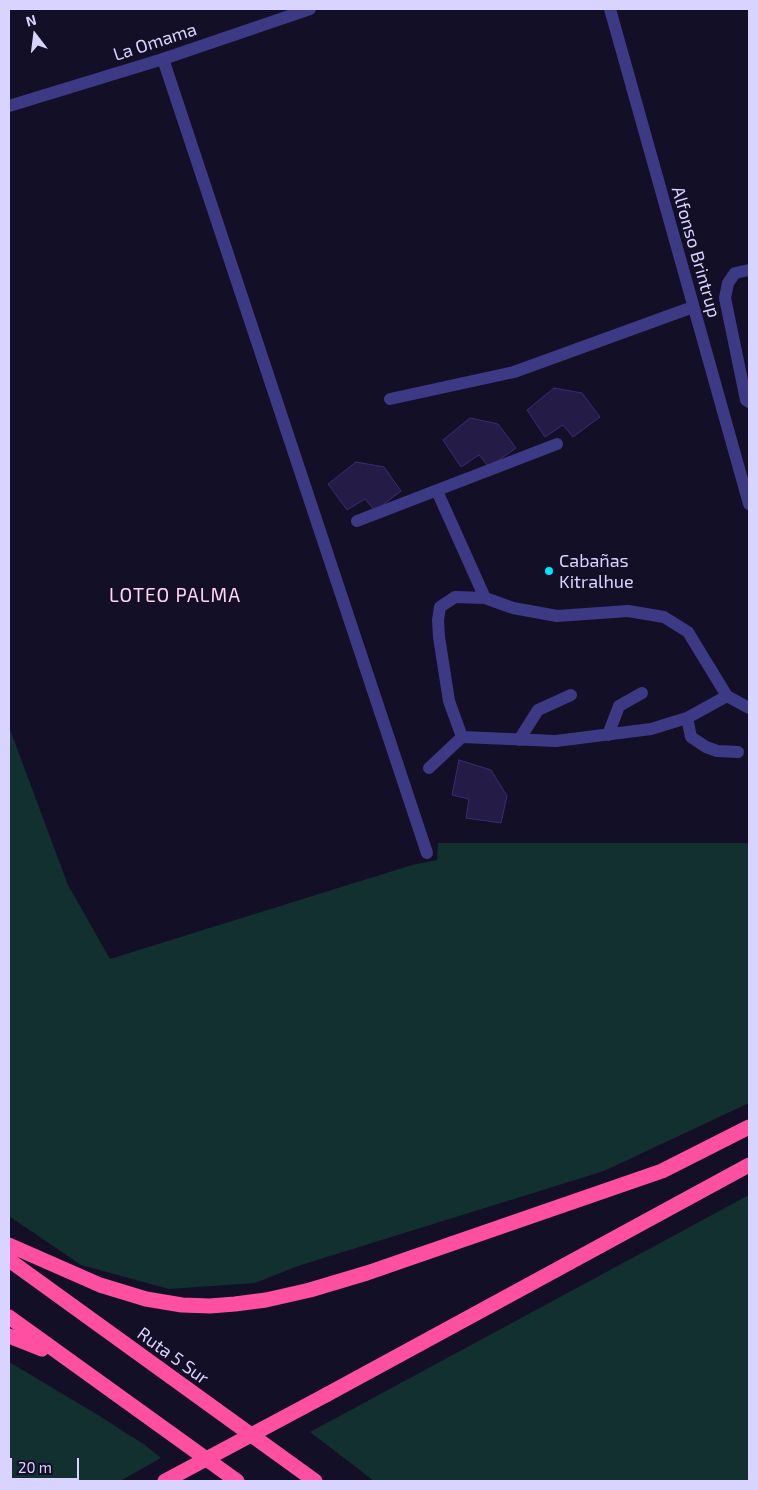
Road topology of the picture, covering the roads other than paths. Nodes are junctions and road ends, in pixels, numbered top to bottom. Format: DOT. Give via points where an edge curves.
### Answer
graph roads {
  1 [pos="310,9"];
  2 [pos="610,9"];
  3 [pos="163,59"];
  4 [pos="9,106"];
  5 [pos="749,270"];
  6 [pos="694,306"];
  7 [pos="390,399"];
  8 [pos="749,402"];
  9 [pos="556,444"];
  10 [pos="437,491"];
  11 [pos="749,504"];
  12 [pos="357,522"];
  13 [pos="486,598"];
  14 [pos="642,693"];
  15 [pos="571,695"];
  16 [pos="727,696"];
  17 [pos="749,708"];
  18 [pos="687,718"];
  19 [pos="608,735"];
  20 [pos="462,737"];
  21 [pos="519,740"];
  22 [pos="738,752"];
  23 [pos="429,768"];
  24 [pos="427,853"];
  25 [pos="749,1127"];
  26 [pos="749,1154"];
  27 [pos="749,1165"];
  28 [pos="730,1176"];
  29 [pos="9,1244"];
  30 [pos="9,1260"];
  31 [pos="9,1317"];
  32 [pos="9,1336"];
  33 [pos="70,1362"];
  34 [pos="164,1481"];
  35 [pos="237,1481"];
  36 [pos="315,1481"];
  1 -- 3 [label="street, La Omama"];
  2 -- 6 [label="street, Alfonso Brintrup"];
  3 -- 4 [label="street, La Omama"];
  3 -- 24 [label="street"];
  5 -- 8 [label="street" via="735,273 728,282 725,298"];
  6 -- 7 [label="street" via="514,372"];
  6 -- 11 [label="street, Alfonso Brintrup"];
  9 -- 10 [label="street"];
  10 -- 12 [label="street"];
  10 -- 13 [label="street"];
  13 -- 16 [label="street" via="513,608 557,616 628,611 664,617 688,632"];
  13 -- 20 [label="street" via="455,597 440,607 439,637 448,692"];
  14 -- 19 [label="street" via="619,706"];
  15 -- 21 [label="street" via="538,710"];
  16 -- 17 [label="street"];
  16 -- 18 [label="street"];
  18 -- 19 [label="street" via="651,729"];
  18 -- 22 [label="street" via="691,737 717,751"];
  19 -- 21 [label="street" via="556,741"];
  20 -- 21 [label="street"];
  20 -- 23 [label="street"];
  25 -- 29 [label="highway" via="662,1171 367,1273 259,1301 210,1306 146,1299 100,1285"];
  26 -- 28 [label="highway"];
  27 -- 28 [label="highway"];
  28 -- 34 [label="highway, bridge"];
  30 -- 36 [label="highway, Ruta 5 Sur"];
  31 -- 33 [label="highway"];
  32 -- 33 [label="highway"];
  33 -- 35 [label="highway"];
}
